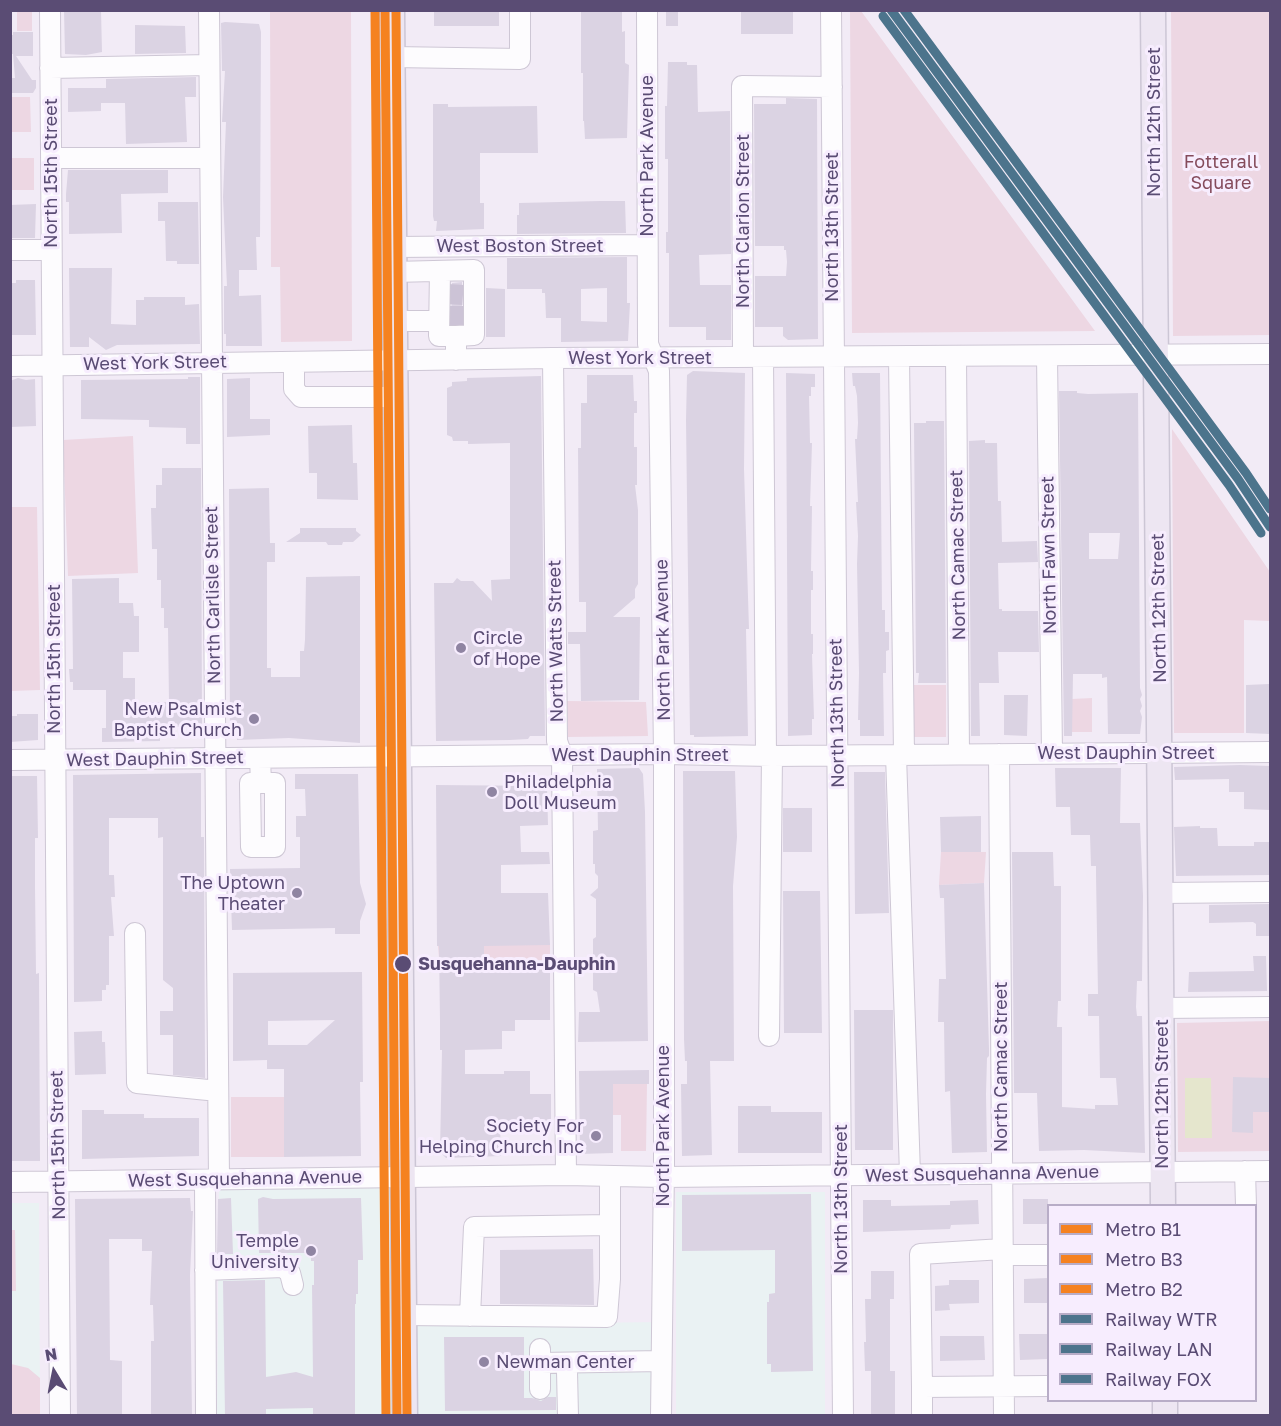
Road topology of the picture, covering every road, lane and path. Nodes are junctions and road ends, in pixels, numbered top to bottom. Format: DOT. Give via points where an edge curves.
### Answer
graph roads {
  1 [pos="50,10"];
  2 [pos="209,10"];
  3 [pos="392,10"];
  4 [pos="520,10"];
  5 [pos="647,10"];
  6 [pos="831,10"];
  7 [pos="1153,10"];
  8 [pos="393,57"];
  9 [pos="208,64"];
  10 [pos="50,68"];
  11 [pos="832,87"];
  12 [pos="51,158"];
  13 [pos="210,158"];
  14 [pos="646,245"];
  15 [pos="394,247"];
  16 [pos="453,247"];
  17 [pos="10,250"];
  18 [pos="51,250"];
  19 [pos="394,272"];
  20 [pos="455,304"];
  21 [pos="395,321"];
  22 [pos="1270,354"];
  23 [pos="1156,355"];
  24 [pos="956,356"];
  25 [pos="1047,356"];
  26 [pos="753,357"];
  27 [pos="833,357"];
  28 [pos="899,357"];
  29 [pos="553,358"];
  30 [pos="653,358"];
  31 [pos="456,360"];
  32 [pos="211,362"];
  33 [pos="294,362"];
  34 [pos="396,362"];
  35 [pos="51,365"];
  36 [pos="10,366"];
  37 [pos="396,397"];
  38 [pos="1270,752"];
  39 [pos="1052,753"];
  40 [pos="1160,753"];
  41 [pos="664,754"];
  42 [pos="959,754"];
  43 [pos="999,754"];
  44 [pos="562,755"];
  45 [pos="837,755"];
  46 [pos="900,755"];
  47 [pos="399,756"];
  48 [pos="769,756"];
  49 [pos="214,758"];
  50 [pos="260,758"];
  51 [pos="54,759"];
  52 [pos="10,760"];
  53 [pos="261,783"];
  54 [pos="1270,892"];
  55 [pos="1161,893"];
  56 [pos="135,933"];
  57 [pos="1270,1007"];
  58 [pos="1162,1008"];
  59 [pos="770,1036"];
  60 [pos="218,1091"];
  61 [pos="1270,1171"];
  62 [pos="1163,1172"];
  63 [pos="1245,1172"];
  64 [pos="1002,1173"];
  65 [pos="910,1174"];
  66 [pos="566,1175"];
  67 [pos="841,1175"];
  68 [pos="610,1176"];
  69 [pos="402,1177"];
  70 [pos="663,1177"];
  71 [pos="212,1180"];
  72 [pos="10,1182"];
  73 [pos="59,1182"];
  74 [pos="1163,1204"];
  75 [pos="1246,1204"];
  76 [pos="610,1225"];
  77 [pos="1003,1252"];
  78 [pos="1047,1255"];
  79 [pos="205,1270"];
  80 [pos="293,1285"];
  81 [pos="404,1315"];
  82 [pos="470,1316"];
  83 [pos="661,1361"];
  84 [pos="567,1371"];
  85 [pos="1047,1386"];
  86 [pos="922,1387"];
  87 [pos="1004,1387"];
  88 [pos="540,1389"];
  89 [pos="60,1416"];
  90 [pos="206,1416"];
  91 [pos="405,1416"];
  92 [pos="568,1416"];
  93 [pos="661,1416"];
  94 [pos="843,1416"];
  95 [pos="922,1416"];
  96 [pos="1004,1416"];
  1 -- 10 [label="street, North 15th Street"];
  2 -- 9 [label="street, North Carlisle Street"];
  3 -- 8 [label="main road"];
  4 -- 8 [label="street" via="520,58"];
  5 -- 14 [label="street, North Park Avenue"];
  6 -- 11 [label="street, North 13th Street"];
  7 -- 23 [label="main road, North 12th Street"];
  8 -- 15 [label="main road"];
  9 -- 10 [label="street"];
  9 -- 13 [label="street, North Carlisle Street"];
  10 -- 12 [label="street, North 15th Street"];
  11 -- 26 [label="street, North Clarion Street" via="742,86"];
  11 -- 27 [label="street, North 13th Street"];
  12 -- 13 [label="street"];
  12 -- 18 [label="street, North 15th Street"];
  13 -- 32 [label="street, North Carlisle Street"];
  14 -- 16 [label="street, West Boston Street"];
  14 -- 30 [label="street, North Park Avenue" via="648,344"];
  15 -- 16 [label="street, West Boston Street"];
  15 -- 19 [label="main road"];
  16 -- 20 [label="street"];
  17 -- 18 [label="street"];
  18 -- 35 [label="street, North 15th Street"];
  19 -- 20 [label="street"];
  19 -- 21 [label="main road"];
  20 -- 21 [label="street"];
  20 -- 31 [label="street"];
  21 -- 34 [label="main road"];
  22 -- 23 [label="street, West York Street"];
  23 -- 25 [label="street, West York Street"];
  23 -- 40 [label="main road, North 12th Street"];
  24 -- 25 [label="street, West York Street"];
  24 -- 28 [label="street, West York Street"];
  24 -- 42 [label="street, North Camac Street"];
  25 -- 39 [label="street, North Fawn Street"];
  26 -- 27 [label="street, West York Street"];
  26 -- 30 [label="street, West York Street"];
  26 -- 48 [label="street, North Clarion Street"];
  27 -- 28 [label="street, West York Street"];
  27 -- 45 [label="street, North 13th Street"];
  28 -- 46 [label="street"];
  29 -- 30 [label="street, West York Street"];
  29 -- 31 [label="street, West York Street"];
  29 -- 44 [label="street, North Watts Street" via="558,741"];
  30 -- 41 [label="street, North Park Avenue" via="659,371"];
  31 -- 34 [label="street, West York Street"];
  32 -- 33 [label="street, West York Street"];
  32 -- 35 [label="street, West York Street"];
  32 -- 49 [label="street, North Carlisle Street"];
  33 -- 34 [label="street, West York Street"];
  33 -- 37 [label="street" via="294,390 301,397"];
  34 -- 37 [label="main road"];
  35 -- 36 [label="street, West York Street"];
  35 -- 51 [label="street, North 15th Street"];
  37 -- 47 [label="main road"];
  38 -- 40 [label="street, West Dauphin Street"];
  39 -- 40 [label="street, West Dauphin Street"];
  39 -- 43 [label="street, West Dauphin Street"];
  40 -- 55 [label="main road, North 12th Street"];
  41 -- 44 [label="street, West Dauphin Street"];
  41 -- 48 [label="street, West Dauphin Street"];
  41 -- 70 [label="street, North Park Avenue"];
  42 -- 43 [label="street, West Dauphin Street"];
  42 -- 46 [label="street, West Dauphin Street"];
  43 -- 64 [label="street, North Camac Street"];
  44 -- 47 [label="street, West Dauphin Street"];
  44 -- 66 [label="street, North Watts Street"];
  45 -- 46 [label="street, West Dauphin Street"];
  45 -- 48 [label="street, West Dauphin Street"];
  45 -- 67 [label="street, North 13th Street"];
  46 -- 65 [label="street"];
  47 -- 50 [label="street, West Dauphin Street"];
  47 -- 69 [label="main road"];
  48 -- 59 [label="street, North Clarion Street"];
  49 -- 50 [label="street, West Dauphin Street"];
  49 -- 51 [label="street, West Dauphin Street"];
  49 -- 60 [label="street, North Carlisle Street"];
  50 -- 53 [label="street"];
  51 -- 52 [label="street, West Dauphin Street"];
  51 -- 73 [label="street, North 15th Street"];
  54 -- 55 [label="street"];
  55 -- 58 [label="main road, North 12th Street"];
  56 -- 60 [label="street" via="137,1083"];
  57 -- 58 [label="street"];
  58 -- 62 [label="main road, North 12th Street"];
  60 -- 71 [label="street, North Carlisle Street"];
  61 -- 63 [label="street, West Susquehanna Avenue"];
  62 -- 63 [label="street, West Susquehanna Avenue"];
  62 -- 64 [label="street, West Susquehanna Avenue"];
  62 -- 74 [label="main road, North 12th Street"];
  63 -- 75 [label="street"];
  64 -- 65 [label="street, West Susquehanna Avenue"];
  64 -- 77 [label="street, North Camac Street"];
  65 -- 67 [label="street, West Susquehanna Avenue"];
  66 -- 68 [label="street, West Susquehanna Avenue"];
  66 -- 69 [label="street, West Susquehanna Avenue"];
  67 -- 70 [label="street, West Susquehanna Avenue"];
  67 -- 94 [label="street, North 13th Street"];
  68 -- 70 [label="street, West Susquehanna Avenue"];
  68 -- 76 [label="street"];
  69 -- 71 [label="street, West Susquehanna Avenue"];
  69 -- 81 [label="main road"];
  70 -- 83 [label="street, North Park Avenue"];
  71 -- 73 [label="street, West Susquehanna Avenue"];
  71 -- 79 [label="street, North Carlisle Street"];
  72 -- 73 [label="street, West Susquehanna Avenue"];
  73 -- 89 [label="street, North 15th Street"];
  76 -- 82 [label="street" via="474,1227"];
  76 -- 82 [label="street" via="607,1317"];
  77 -- 78 [label="street"];
  77 -- 86 [label="street" via="920,1254"];
  77 -- 87 [label="street, North Camac Street"];
  79 -- 80 [label="street" via="282,1267 290,1272"];
  79 -- 90 [label="street, North Carlisle Street"];
  81 -- 82 [label="street"];
  81 -- 91 [label="main road"];
  83 -- 88 [label="street" via="541,1356"];
  83 -- 93 [label="street, North Park Avenue"];
  84 -- 92 [label="street"];
  85 -- 87 [label="street"];
  86 -- 87 [label="street"];
  86 -- 95 [label="street"];
  87 -- 96 [label="street, North Camac Street"];
}
